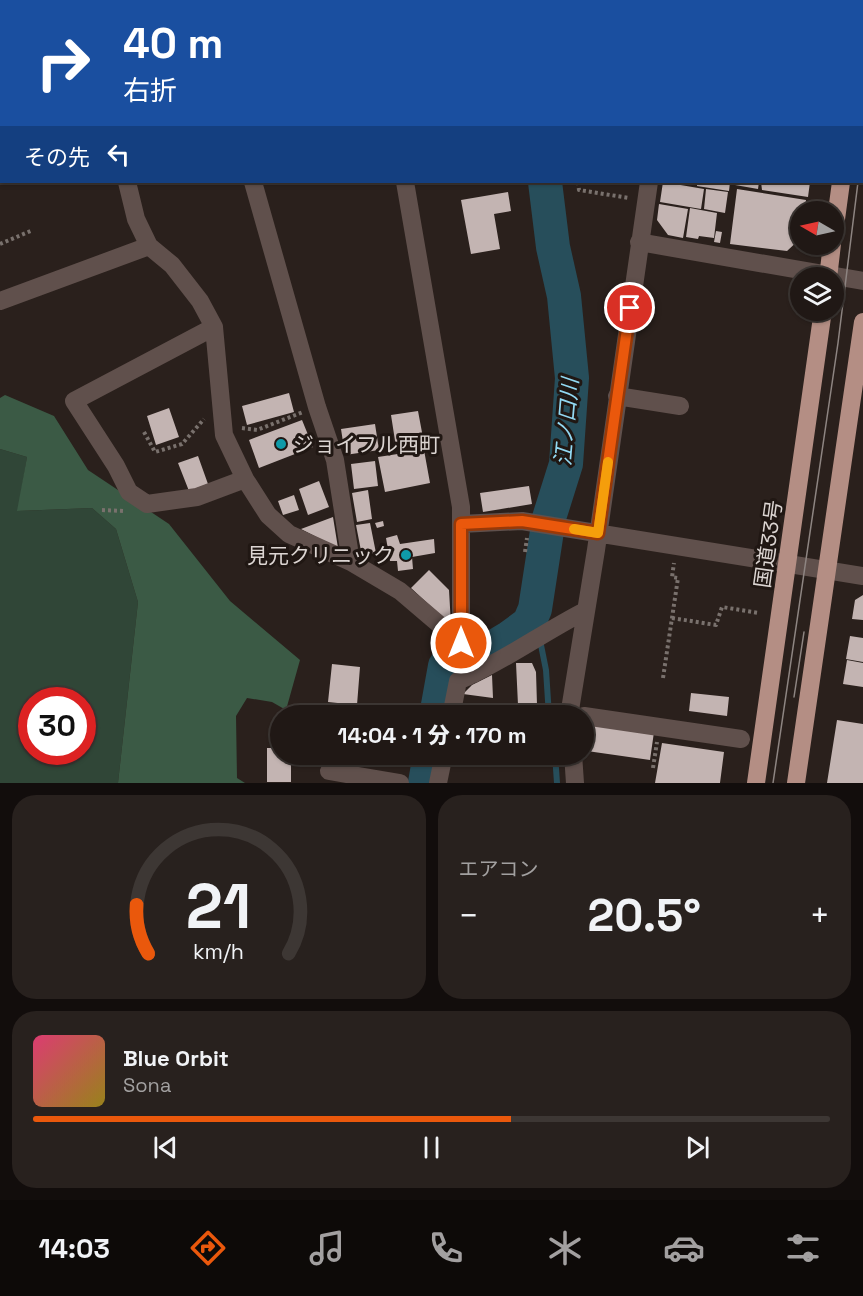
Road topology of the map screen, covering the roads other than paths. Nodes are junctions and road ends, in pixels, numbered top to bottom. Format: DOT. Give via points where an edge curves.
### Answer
graph roads {
  1 [pos="127,183"];
  2 [pos="253,183"];
  3 [pos="405,183"];
  4 [pos="649,183"];
  5 [pos="841,183"];
  6 [pos="838,201"];
  7 [pos="639,242"];
  8 [pos="149,246"];
  9 [pos="790,269"];
  10 [pos="844,278"];
  11 [pos="863,281"];
  12 [pos="0,302"];
  13 [pos="822,321"];
  14 [pos="863,322"];
  15 [pos="214,327"];
  16 [pos="617,396"];
  17 [pos="680,406"];
  18 [pos="245,479"];
  19 [pos="461,524"];
  20 [pos="598,533"];
  21 [pos="351,562"];
  22 [pos="789,564"];
  23 [pos="826,570"];
  24 [pos="863,576"];
  25 [pos="585,611"];
  26 [pos="461,643"];
  27 [pos="472,671"];
  28 [pos="453,705"];
  29 [pos="571,705"];
  30 [pos="594,717"];
  31 [pos="741,739"];
  32 [pos="442,765"];
  33 [pos="574,765"];
  34 [pos="329,771"];
  35 [pos="400,783"];
  36 [pos="438,783"];
  37 [pos="575,783"];
  38 [pos="756,783"];
  39 [pos="796,783"];
  1 -- 8 [label="street" via="136,219"];
  2 -- 21 [label="street" via="335,460"];
  3 -- 19 [label="street"];
  4 -- 7 [label="street"];
  5 -- 6 [label="highway"];
  7 -- 9 [label="street"];
  7 -- 16 [label="street"];
  8 -- 12 [label="street"];
  8 -- 15 [label="street" via="172,265"];
  10 -- 11 [label="street"];
  13 -- 22 [label="highway, 国道33号"];
  14 -- 23 [label="highway"];
  15 -- 18 [label="street" via="224,435"];
  15 -- 18 [label="street" via="74,401 129,492 147,504 197,497"];
  16 -- 17 [label="street"];
  16 -- 20 [label="street"];
  18 -- 21 [label="street" via="268,515 289,534"];
  19 -- 20 [label="street" via="522,521"];
  19 -- 26 [label="street"];
  20 -- 22 [label="street"];
  20 -- 25 [label="street"];
  21 -- 26 [label="street" via="399,591"];
  22 -- 23 [label="street"];
  22 -- 38 [label="highway, 国道33号"];
  23 -- 24 [label="street"];
  23 -- 39 [label="highway"];
  25 -- 27 [label="street" via="495,664"];
  25 -- 29 [label="street"];
  26 -- 27 [label="street"];
  27 -- 28 [label="street" via="458,681"];
  30 -- 31 [label="street"];
  32 -- 36 [label="street"];
  33 -- 37 [label="street"];
  34 -- 35 [label="street"];
}
